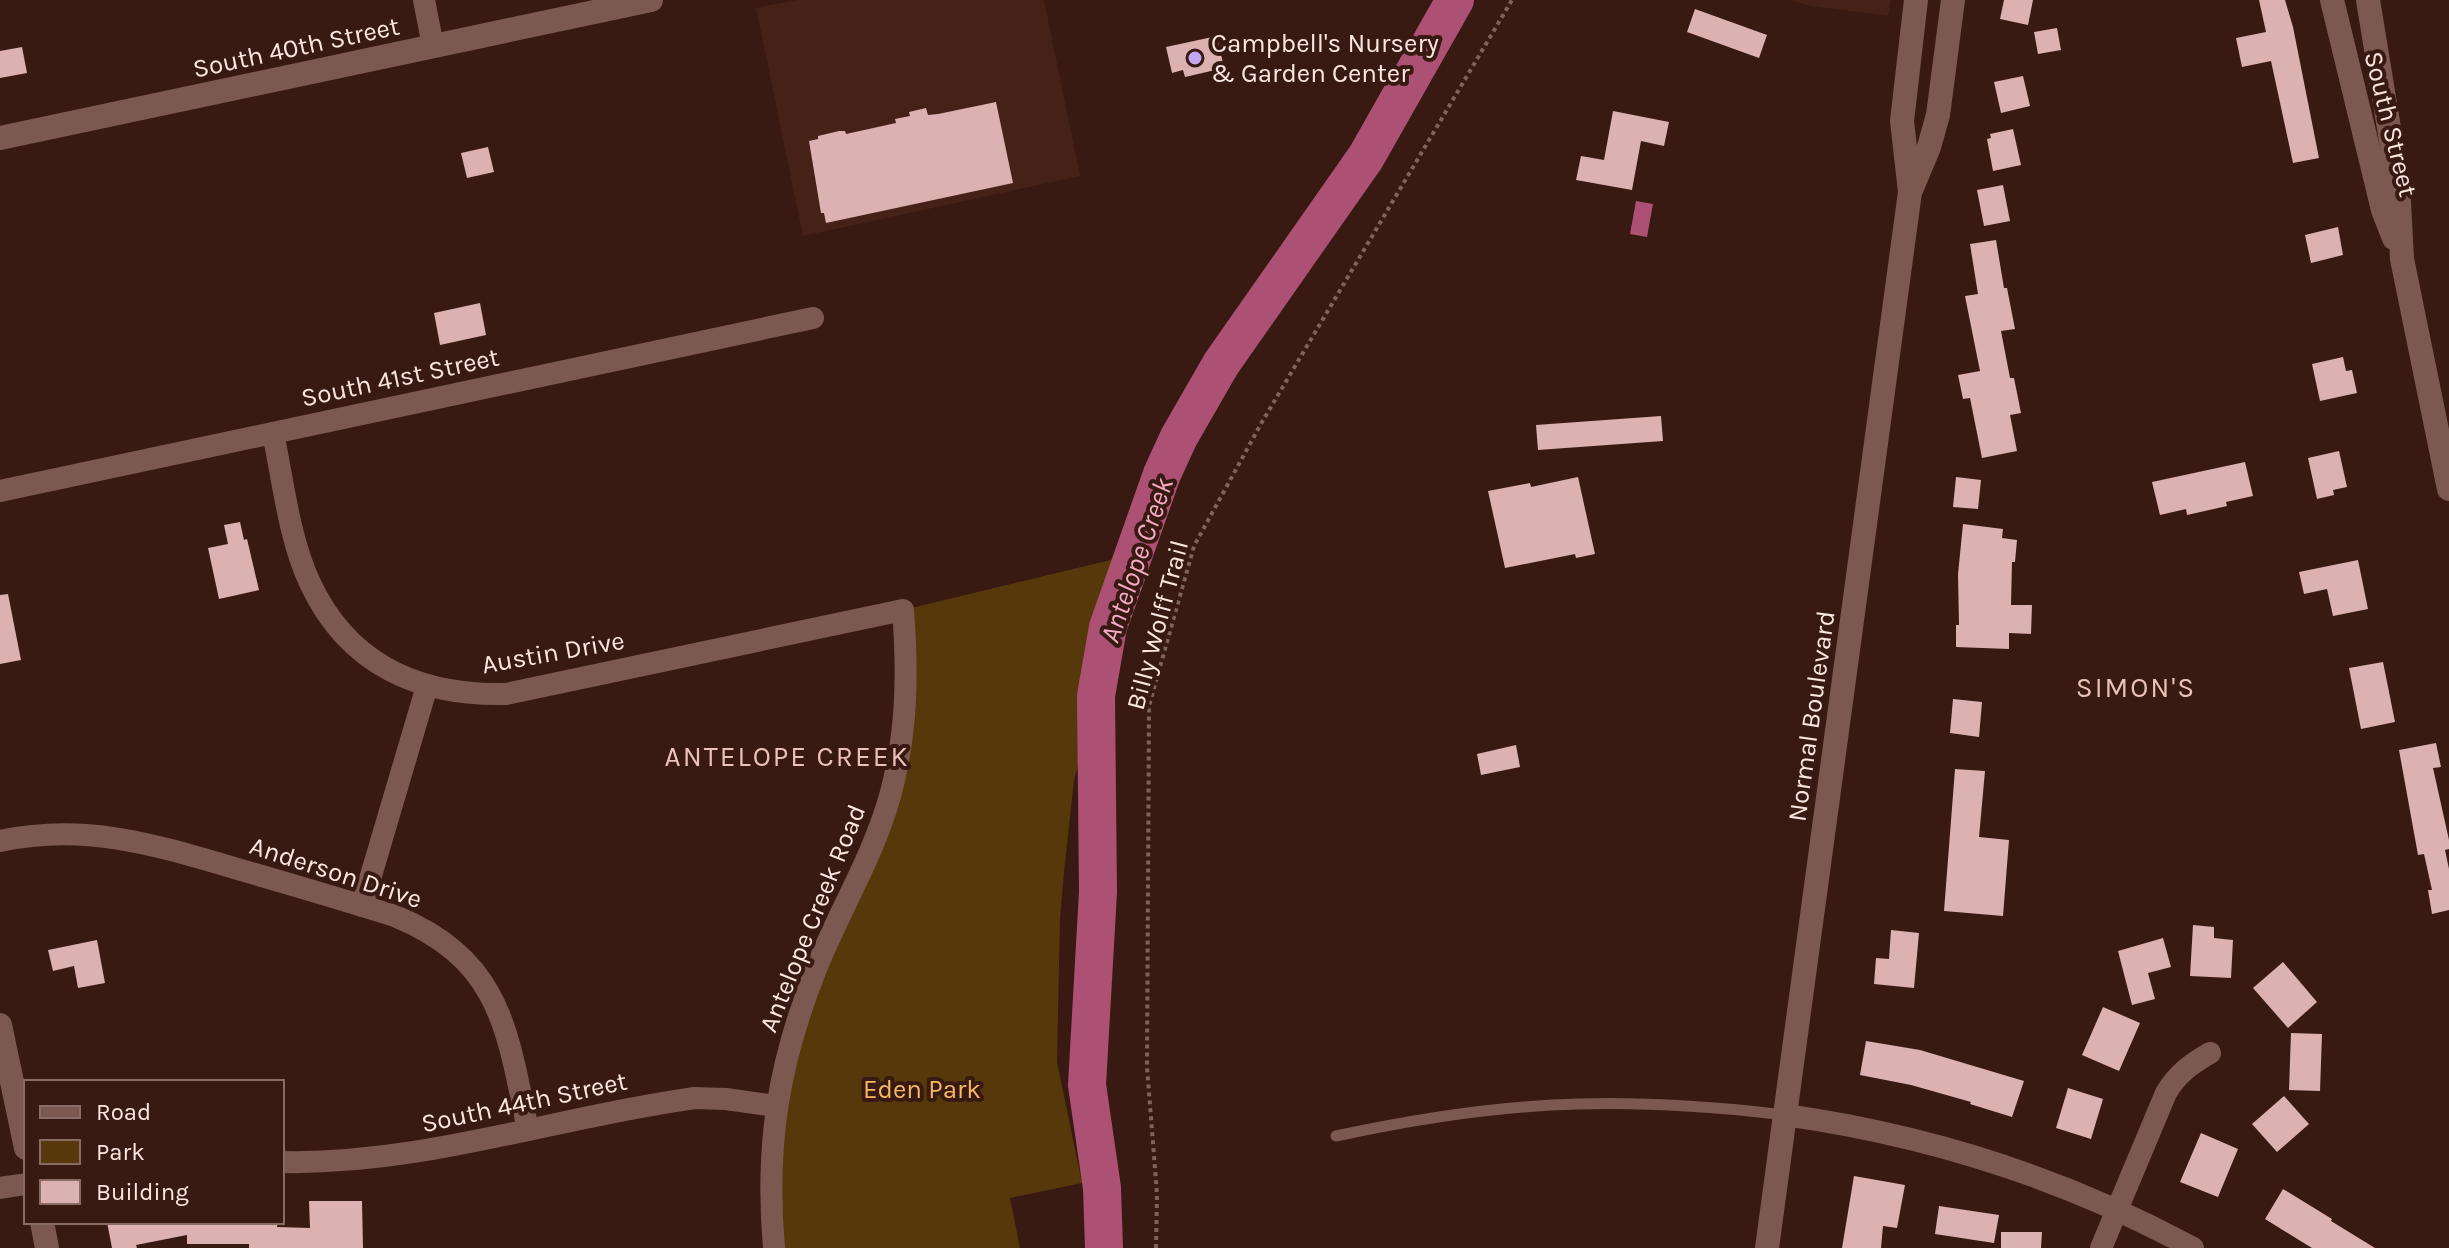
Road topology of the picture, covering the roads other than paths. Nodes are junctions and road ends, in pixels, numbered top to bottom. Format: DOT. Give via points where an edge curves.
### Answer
graph roads {
  1 [pos="424,0"];
  2 [pos="651,0"];
  3 [pos="1916,0"];
  4 [pos="1953,0"];
  5 [pos="2332,0"];
  6 [pos="2368,0"];
  7 [pos="433,46"];
  8 [pos="0,138"];
  9 [pos="1910,192"];
  10 [pos="2402,259"];
  11 [pos="813,318"];
  12 [pos="273,433"];
  13 [pos="2449,489"];
  14 [pos="0,491"];
  15 [pos="903,610"];
  16 [pos="427,686"];
  17 [pos="0,841"];
  18 [pos="362,906"];
  19 [pos="0,1025"];
  20 [pos="2210,1053"];
  21 [pos="776,1106"];
  22 [pos="1785,1115"];
  23 [pos="528,1130"];
  24 [pos="1336,1136"];
  25 [pos="24,1139"];
  26 [pos="284,1162"];
  27 [pos="24,1184"];
  28 [pos="0,1188"];
  29 [pos="2117,1209"];
  30 [pos="42,1224"];
  31 [pos="47,1248"];
  32 [pos="774,1248"];
  33 [pos="1767,1248"];
  34 [pos="2101,1248"];
  35 [pos="2193,1248"];
  1 -- 7 [label="street"];
  2 -- 7 [label="main road, South 40th Street"];
  3 -- 9 [label="main road, Normal Boulevard" via="1902,121"];
  4 -- 9 [label="main road, Normal Boulevard" via="1938,115"];
  5 -- 10 [label="main road, South Street" via="2383,210"];
  6 -- 10 [label="main road, South Street" via="2398,183"];
  7 -- 8 [label="main road, South 40th Street"];
  9 -- 22 [label="main road, Normal Boulevard"];
  10 -- 13 [label="main road, South Street"];
  11 -- 12 [label="street, South 41st Street"];
  12 -- 14 [label="street, South 41st Street"];
  12 -- 16 [label="street, Austin Drive" via="298,551 325,610 370,658"];
  15 -- 16 [label="street, Austin Drive" via="506,694 473,695"];
  15 -- 21 [label="street, Antelope Creek Road" via="906,703 890,798 816,968 794,1028"];
  16 -- 18 [label="street"];
  17 -- 18 [label="street, Anderson Drive" via="98,834 142,841"];
  18 -- 23 [label="street, Anderson Drive" via="419,926 447,943 482,981 508,1033"];
  19 -- 25 [label="main road"];
  20 -- 29 [label="street" via="2177,1076 2166,1093"];
  21 -- 23 [label="street, South 44th Street" via="695,1098"];
  21 -- 32 [label="street, Antelope Creek Road" via="770,1196"];
  22 -- 24 [label="lane" via="1718,1107 1576,1104 1448,1115"];
  22 -- 29 [label="street" via="1946,1147"];
  22 -- 33 [label="main road, Normal Boulevard"];
  23 -- 26 [label="street, South 44th Street" via="413,1154"];
  27 -- 28 [label="street"];
  29 -- 34 [label="street"];
  29 -- 35 [label="street"];
  30 -- 31 [label="main road"];
}
